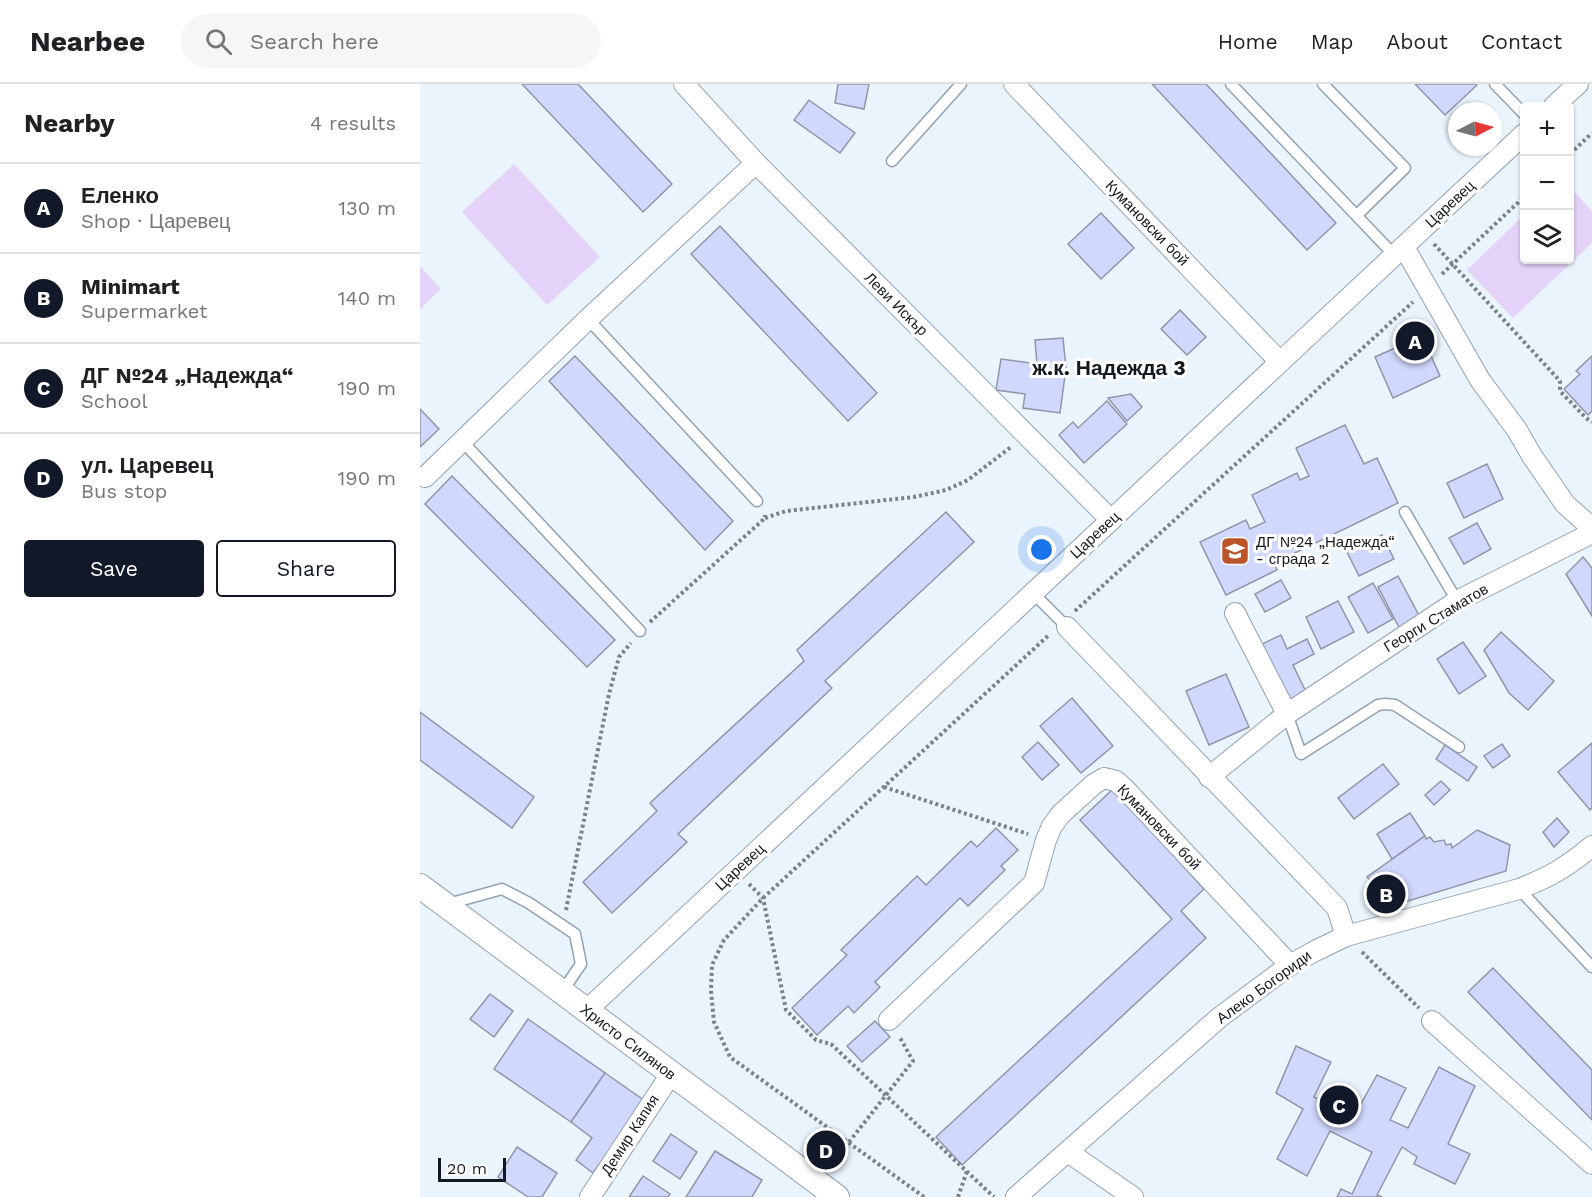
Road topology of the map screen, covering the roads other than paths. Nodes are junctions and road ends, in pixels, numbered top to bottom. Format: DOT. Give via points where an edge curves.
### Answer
graph roads {
  1 [pos="684,84"];
  2 [pos="961,84"];
  3 [pos="1014,84"];
  4 [pos="1231,84"];
  5 [pos="1323,84"];
  6 [pos="1495,84"];
  7 [pos="1578,84"];
  8 [pos="1558,102"];
  9 [pos="1520,110"];
  10 [pos="1520,138"];
  11 [pos="892,161"];
  12 [pos="756,163"];
  13 [pos="1357,215"];
  14 [pos="1399,251"];
  15 [pos="588,319"];
  16 [pos="1280,362"];
  17 [pos="462,441"];
  18 [pos="425,477"];
  19 [pos="757,501"];
  20 [pos="1405,512"];
  21 [pos="1111,520"];
  22 [pos="1592,528"];
  23 [pos="1592,533"];
  24 [pos="1033,593"];
  25 [pos="1457,602"];
  26 [pos="1235,613"];
  27 [pos="1065,625"];
  28 [pos="640,631"];
  29 [pos="1287,714"];
  30 [pos="1459,747"];
  31 [pos="1209,777"];
  32 [pos="1592,846"];
  33 [pos="420,886"];
  34 [pos="1519,889"];
  35 [pos="446,904"];
  36 [pos="1346,936"];
  37 [pos="1290,965"];
  38 [pos="1592,967"];
  39 [pos="562,992"];
  40 [pos="586,1010"];
  41 [pos="889,1020"];
  42 [pos="1432,1021"];
  43 [pos="671,1074"];
  44 [pos="1068,1152"];
  45 [pos="1592,1164"];
  46 [pos="590,1197"];
  47 [pos="837,1197"];
  48 [pos="1016,1197"];
  49 [pos="1133,1197"];
  1 -- 12 [label="street, Леви Искър"];
  2 -- 11 [label="lane"];
  3 -- 16 [label="street, Кумановски бой"];
  4 -- 13 [label="lane"];
  5 -- 13 [label="lane" via="1405,168"];
  6 -- 9 [label="lane"];
  7 -- 8 [label="street"];
  10 -- 14 [label="street, Царевец"];
  12 -- 15 [label="street"];
  12 -- 21 [label="street, Леви Искър"];
  13 -- 14 [label="lane"];
  14 -- 16 [label="street, Царевец"];
  14 -- 22 [label="street" via="1428,288 1480,380 1565,504"];
  15 -- 17 [label="street"];
  15 -- 19 [label="lane"];
  16 -- 21 [label="street, Царевец"];
  17 -- 18 [label="street"];
  17 -- 28 [label="lane"];
  20 -- 25 [label="lane"];
  21 -- 24 [label="street, Царевец"];
  23 -- 25 [label="street, Георги Стаматов"];
  24 -- 27 [label="lane"];
  24 -- 40 [label="street, Царевец"];
  25 -- 29 [label="street, Георги Стаматов"];
  26 -- 29 [label="street"];
  27 -- 31 [label="street"];
  29 -- 30 [label="lane" via="1301,753 1385,704 1395,705"];
  29 -- 31 [label="street, Георги Стаматов"];
  31 -- 36 [label="street" via="1337,908"];
  32 -- 34 [label="street, Алеко Богориди" via="1569,866"];
  33 -- 35 [label="street, Христо Силянов"];
  34 -- 36 [label="street, Алеко Богориди"];
  34 -- 38 [label="lane"];
  35 -- 39 [label="street, Христо Силянов"];
  35 -- 39 [label="lane" via="502,889 575,934 581,964"];
  36 -- 37 [label="street, Алеко Богориди"];
  37 -- 41 [label="street, Кумановски бой" via="1116,781 1104,778 1061,814 1046,840 1034,883"];
  37 -- 44 [label="street, Алеко Богориди" via="1220,1017"];
  39 -- 40 [label="street, Христо Силянов"];
  40 -- 43 [label="street, Христо Силянов"];
  42 -- 45 [label="street"];
  43 -- 46 [label="street, Демир Капия"];
  43 -- 47 [label="street, Христо Силянов"];
  44 -- 48 [label="street, Алеко Богориди"];
  44 -- 49 [label="street"];
}
